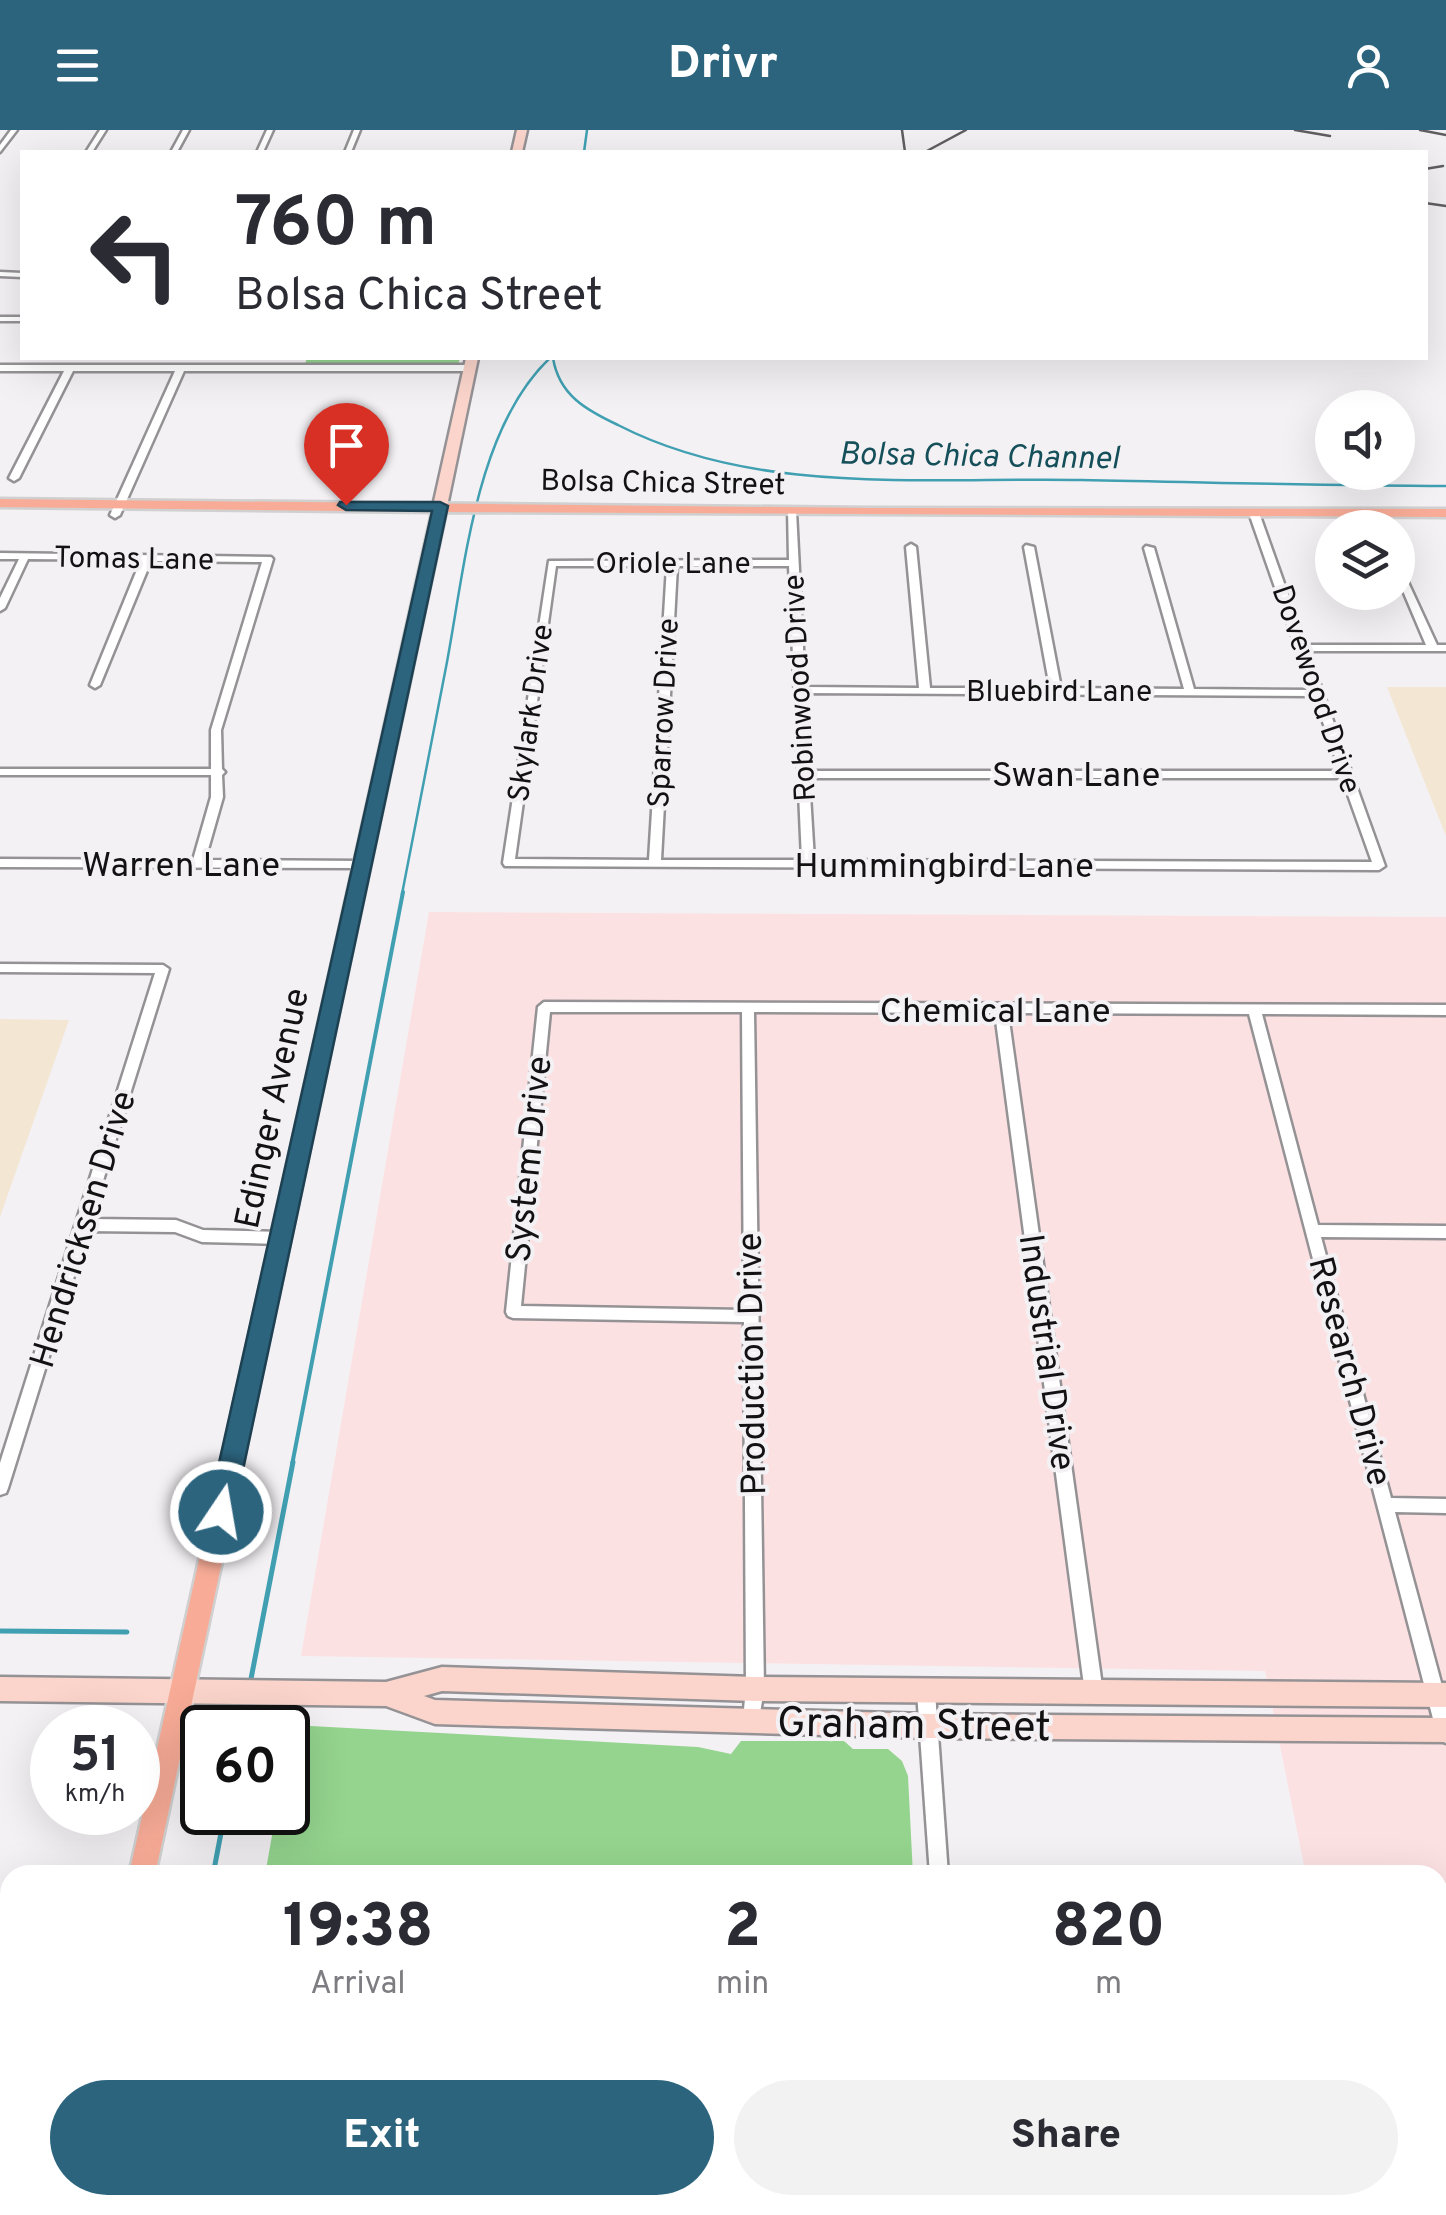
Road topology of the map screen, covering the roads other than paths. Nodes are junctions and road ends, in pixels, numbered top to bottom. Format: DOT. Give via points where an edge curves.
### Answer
graph roads {
  1 [pos="14,130"];
  2 [pos="0,150"];
  3 [pos="471,363"];
  4 [pos="0,368"];
  5 [pos="70,368"];
  6 [pos="180,368"];
  7 [pos="14,478"];
  8 [pos="0,503"];
  9 [pos="118,509"];
  10 [pos="439,512"];
  11 [pos="1446,513"];
  12 [pos="0,515"];
  13 [pos="792,517"];
  14 [pos="1256,519"];
  15 [pos="1446,525"];
  16 [pos="911,547"];
  17 [pos="1029,547"];
  18 [pos="1148,548"];
  19 [pos="0,556"];
  20 [pos="25,556"];
  21 [pos="147,558"];
  22 [pos="552,562"];
  23 [pos="672,562"];
  24 [pos="794,562"];
  25 [pos="0,608"];
  26 [pos="1415,608"];
  27 [pos="1304,648"];
  28 [pos="1432,648"];
  29 [pos="1446,648"];
  30 [pos="95,685"];
  31 [pos="800,690"];
  32 [pos="925,690"];
  33 [pos="1056,691"];
  34 [pos="1190,692"];
  35 [pos="1319,692"];
  36 [pos="0,772"];
  37 [pos="219,772"];
  38 [pos="804,774"];
  39 [pos="1348,775"];
  40 [pos="0,863"];
  41 [pos="198,864"];
  42 [pos="509,864"];
  43 [pos="655,864"];
  44 [pos="808,864"];
  45 [pos="362,865"];
  46 [pos="1379,866"];
  47 [pos="0,968"];
  48 [pos="544,1007"];
  49 [pos="748,1009"];
  50 [pos="1254,1009"];
  51 [pos="1001,1010"];
  52 [pos="1446,1010"];
  53 [pos="83,1225"];
  54 [pos="1314,1232"];
  55 [pos="1446,1232"];
  56 [pos="281,1238"];
  57 [pos="750,1316"];
  58 [pos="0,1488"];
  59 [pos="1387,1506"];
  60 [pos="1446,1506"];
  61 [pos="0,1689"];
  62 [pos="755,1690"];
  63 [pos="182,1692"];
  64 [pos="926,1692"];
  65 [pos="386,1694"];
  66 [pos="1094,1694"];
  67 [pos="1441,1695"];
  68 [pos="752,1718"];
  69 [pos="928,1726"];
  70 [pos="1446,1731"];
  71 [pos="144,1865"];
  72 [pos="937,1865"];
  1 -- 2 [label="street"];
  3 -- 6 [label="street"];
  3 -- 10 [label="street, Edinger Avenue"];
  4 -- 5 [label="street"];
  5 -- 6 [label="street"];
  5 -- 7 [label="street"];
  6 -- 9 [label="street"];
  8 -- 9 [label="main road, Bolsa Chica Street"];
  9 -- 10 [label="main road, Bolsa Chica Street"];
  9 -- 12 [label="main road, Bolsa Chica Street"];
  10 -- 13 [label="main road, Bolsa Chica Street"];
  10 -- 45 [label="main road, Edinger Avenue"];
  11 -- 14 [label="main road, Bolsa Chica Street"];
  13 -- 14 [label="main road, Bolsa Chica Street"];
  13 -- 24 [label="street, Robinwood Drive"];
  14 -- 15 [label="main road, Bolsa Chica Street"];
  14 -- 27 [label="street, Dovewood Drive"];
  16 -- 32 [label="street"];
  17 -- 33 [label="street"];
  18 -- 34 [label="street"];
  19 -- 20 [label="street, Tomas Lane"];
  20 -- 21 [label="street, Tomas Lane"];
  20 -- 25 [label="street"];
  21 -- 30 [label="street"];
  21 -- 37 [label="street, Tomas Lane" via="268,559 216,730"];
  22 -- 23 [label="street, Oriole Lane"];
  22 -- 42 [label="street, Skylark Drive"];
  23 -- 24 [label="street, Oriole Lane"];
  23 -- 43 [label="street, Sparrow Drive"];
  24 -- 31 [label="street, Robinwood Drive"];
  26 -- 28 [label="street"];
  27 -- 28 [label="street"];
  27 -- 35 [label="street, Dovewood Drive"];
  28 -- 29 [label="street"];
  31 -- 32 [label="street, Bluebird Lane"];
  31 -- 38 [label="street, Robinwood Drive"];
  32 -- 33 [label="street, Bluebird Lane"];
  33 -- 34 [label="street, Bluebird Lane"];
  34 -- 35 [label="street, Bluebird Lane"];
  35 -- 39 [label="street, Dovewood Drive"];
  36 -- 37 [label="street"];
  37 -- 41 [label="street"];
  38 -- 39 [label="street, Swan Lane"];
  38 -- 44 [label="street, Robinwood Drive"];
  39 -- 46 [label="street, Dovewood Drive"];
  40 -- 41 [label="street, Warren Lane"];
  41 -- 45 [label="street, Warren Lane"];
  42 -- 43 [label="street, Hummingbird Lane"];
  43 -- 44 [label="street, Hummingbird Lane"];
  44 -- 46 [label="street, Hummingbird Lane"];
  45 -- 56 [label="main road, Edinger Avenue"];
  47 -- 53 [label="street, Hendricksen Drive" via="162,970"];
  48 -- 49 [label="street, Chemical Lane"];
  48 -- 57 [label="street, System Drive" via="513,1312"];
  49 -- 51 [label="street, Chemical Lane"];
  49 -- 57 [label="street, Production Drive"];
  50 -- 51 [label="street, Chemical Lane"];
  50 -- 52 [label="street, Chemical Lane"];
  50 -- 54 [label="street, Research Drive"];
  51 -- 66 [label="street, Industrial Drive"];
  53 -- 56 [label="street" via="176,1226 202,1236"];
  53 -- 58 [label="street, Hendricksen Drive"];
  54 -- 55 [label="street"];
  54 -- 59 [label="street, Research Drive"];
  56 -- 63 [label="main road, Edinger Avenue"];
  57 -- 62 [label="street, Production Drive"];
  59 -- 60 [label="street"];
  59 -- 67 [label="street, Research Drive"];
  61 -- 63 [label="street, Graham Street"];
  62 -- 64 [label="street, Graham Street"];
  62 -- 65 [label="street, Graham Street" via="442,1679"];
  62 -- 68 [label="street, Production Drive"];
  63 -- 65 [label="street, Graham Street"];
  63 -- 71 [label="main road, Edinger Avenue"];
  64 -- 66 [label="street, Graham Street"];
  64 -- 69 [label="street"];
  65 -- 68 [label="street, Graham Street" via="435,1712"];
  66 -- 67 [label="street, Graham Street"];
  67 -- 70 [label="street, Research Drive"];
  68 -- 69 [label="street, Graham Street"];
  69 -- 70 [label="street, Graham Street"];
  69 -- 72 [label="street"];
}
